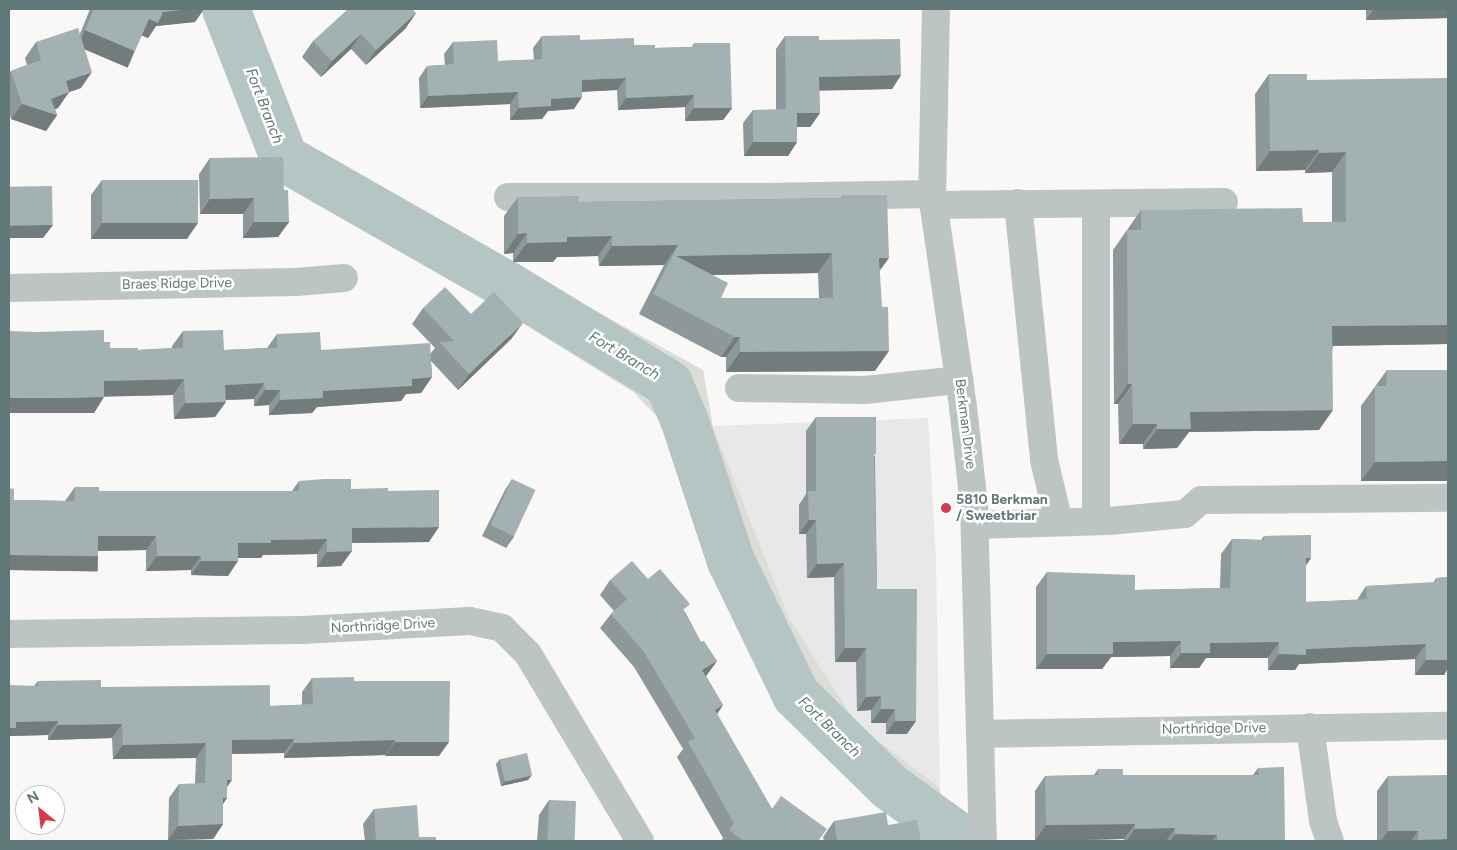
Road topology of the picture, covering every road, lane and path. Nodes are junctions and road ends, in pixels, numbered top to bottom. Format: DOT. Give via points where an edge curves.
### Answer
graph roads {
  1 [pos="936,9"];
  2 [pos="508,197"];
  3 [pos="933,199"];
  4 [pos="1224,202"];
  5 [pos="1018,203"];
  6 [pos="1096,204"];
  7 [pos="344,278"];
  8 [pos="9,288"];
  9 [pos="960,380"];
  10 [pos="739,388"];
  11 [pos="1448,498"];
  12 [pos="1096,521"];
  13 [pos="1059,522"];
  14 [pos="975,525"];
  15 [pos="9,634"];
  16 [pos="1448,726"];
  17 [pos="1310,727"];
  18 [pos="980,734"];
  19 [pos="640,841"];
  20 [pos="983,841"];
  21 [pos="1330,841"];
  1 -- 3 [label="street, Berkman Drive"];
  2 -- 3 [label="street"];
  3 -- 5 [label="street"];
  3 -- 9 [label="street, Berkman Drive"];
  4 -- 6 [label="street"];
  5 -- 6 [label="street"];
  5 -- 13 [label="street" via="1044,460"];
  6 -- 12 [label="street"];
  7 -- 8 [label="street, Braes Ridge Drive" via="296,282"];
  9 -- 10 [label="street" via="866,390"];
  9 -- 14 [label="street, Berkman Drive"];
  11 -- 12 [label="street" via="1201,500 1185,514"];
  12 -- 13 [label="street"];
  13 -- 14 [label="street"];
  14 -- 18 [label="street, Berkman Drive"];
  15 -- 19 [label="street, Northridge Drive" via="303,630 470,621 502,628 528,654"];
  16 -- 17 [label="street, Northridge Drive"];
  17 -- 18 [label="street, Northridge Drive"];
  17 -- 21 [label="street" via="1323,821"];
  18 -- 20 [label="street, Berkman Drive"];
}
